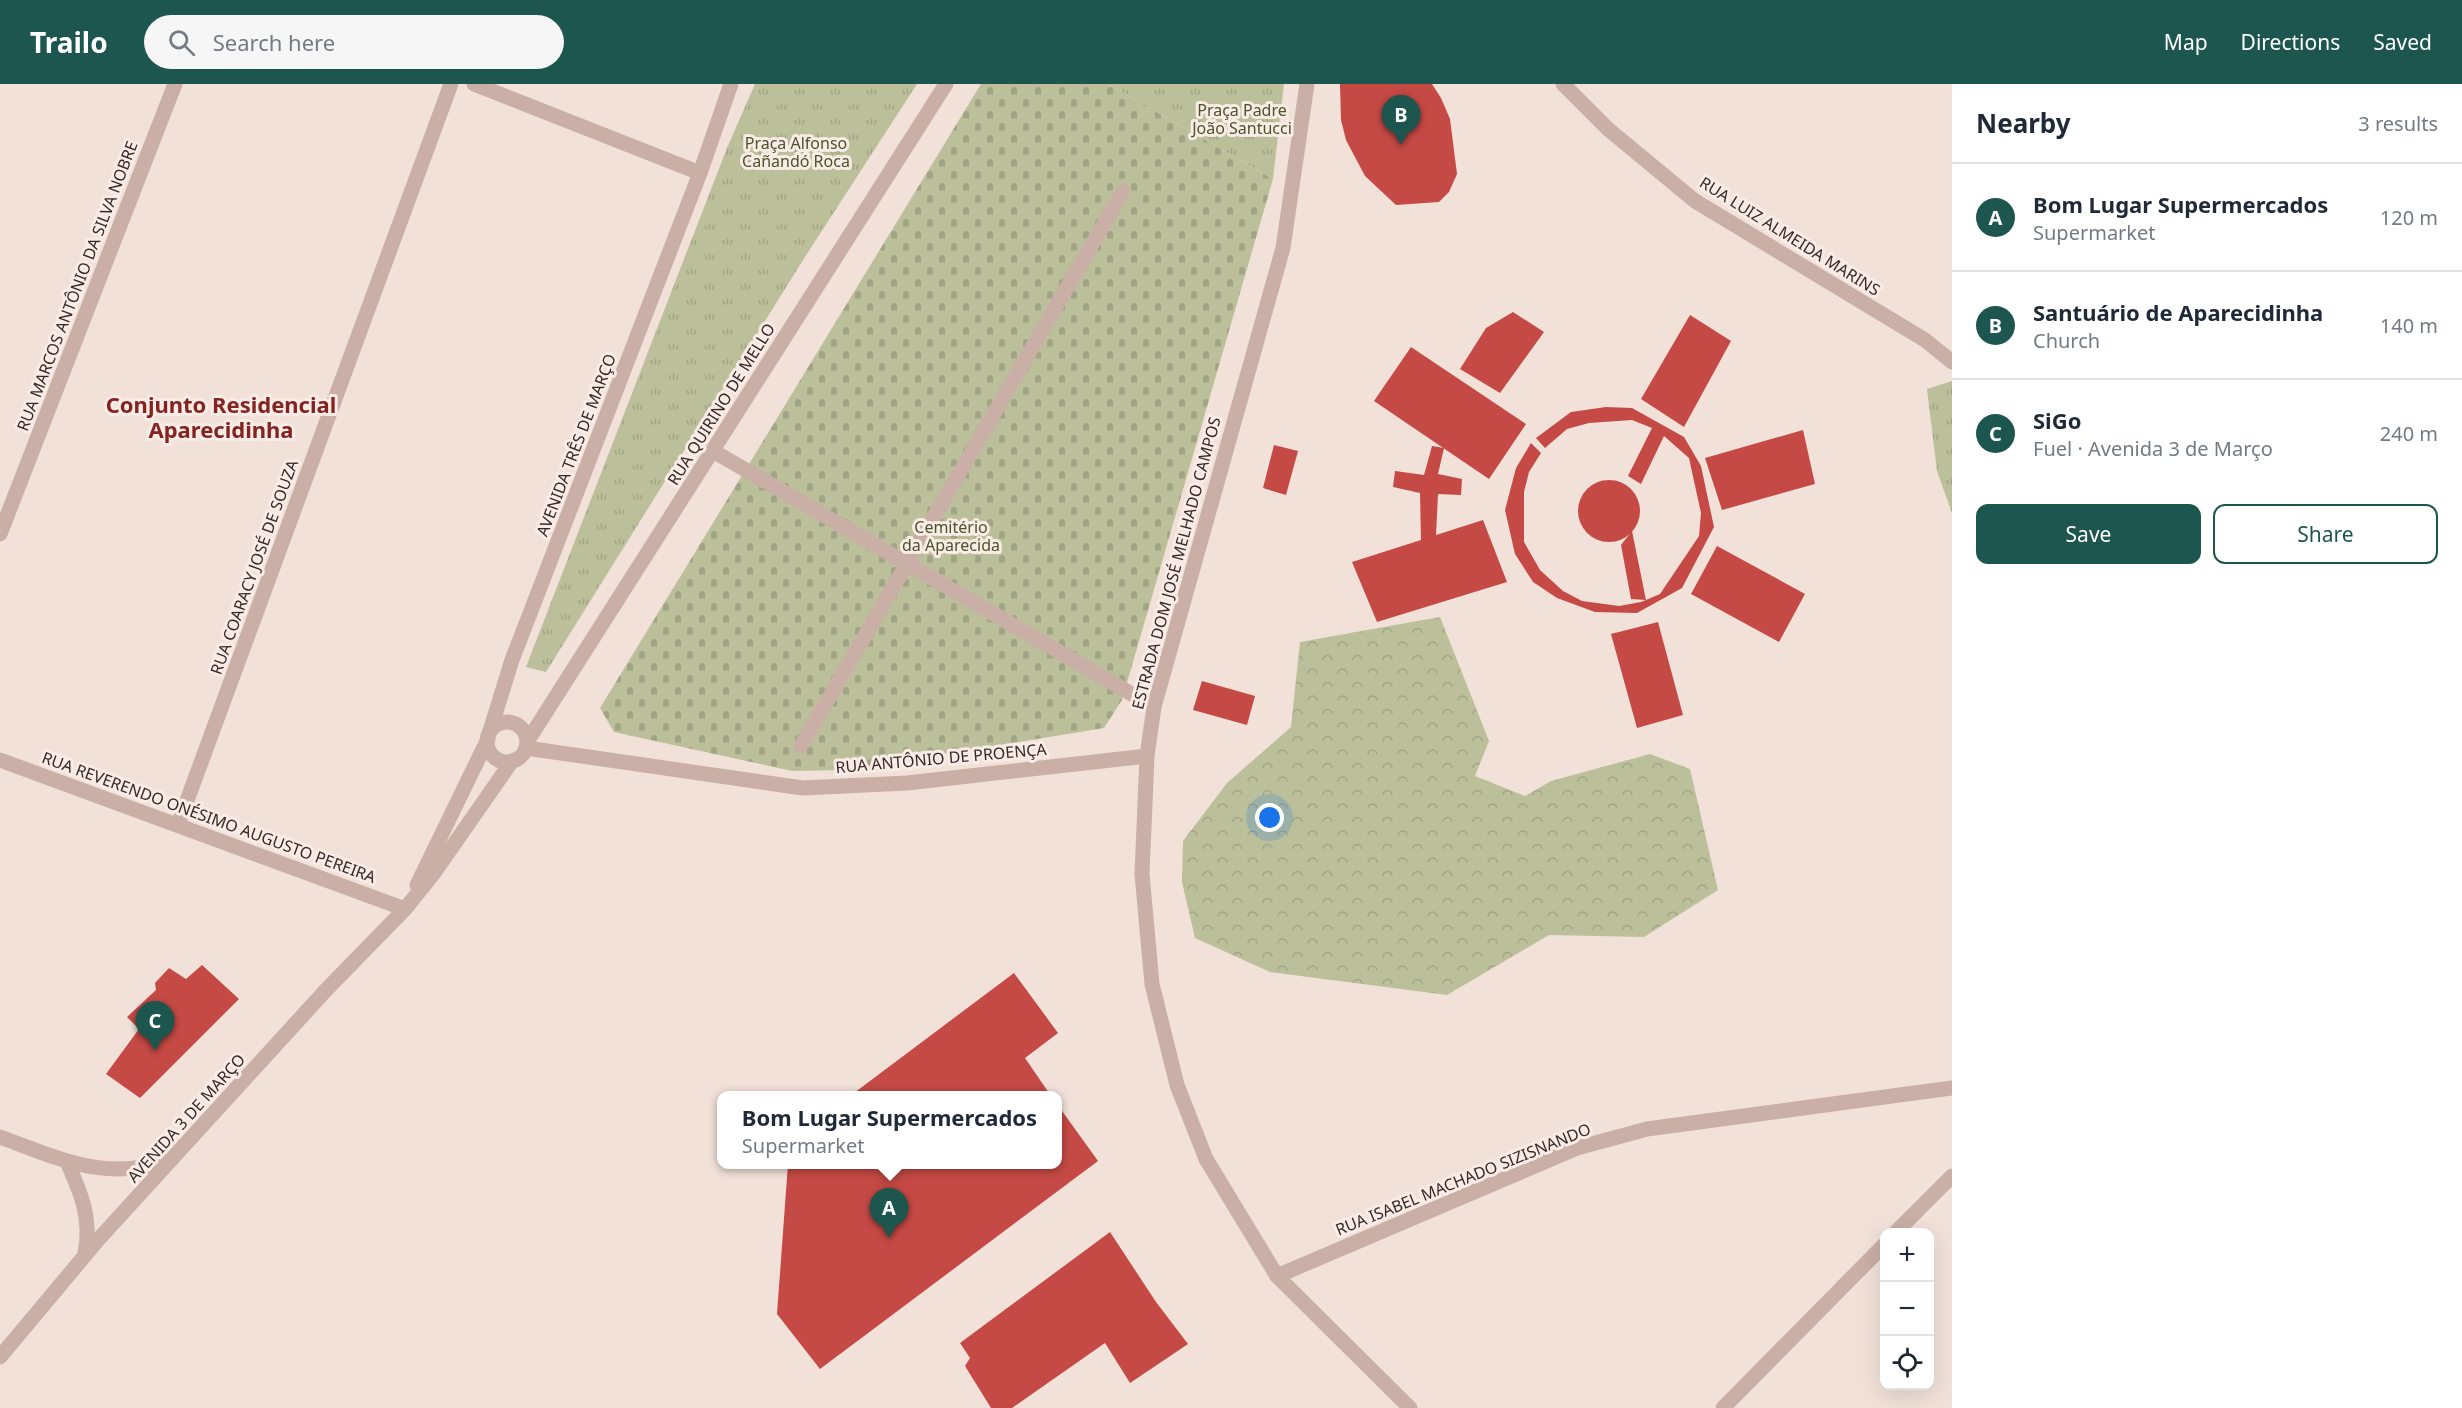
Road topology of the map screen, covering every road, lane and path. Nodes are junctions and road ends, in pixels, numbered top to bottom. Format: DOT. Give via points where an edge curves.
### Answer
graph roads {
  1 [pos="174,84"];
  2 [pos="451,84"];
  3 [pos="474,84"];
  4 [pos="732,84"];
  5 [pos="946,84"];
  6 [pos="1307,84"];
  7 [pos="1563,84"];
  8 [pos="700,173"];
  9 [pos="1124,191"];
  10 [pos="1952,362"];
  11 [pos="713,451"];
  12 [pos="0,534"];
  13 [pos="907,564"];
  14 [pos="1154,707"];
  15 [pos="489,735"];
  16 [pos="526,745"];
  17 [pos="801,746"];
  18 [pos="1147,756"];
  19 [pos="0,760"];
  20 [pos="512,761"];
  21 [pos="178,825"];
  22 [pos="405,909"];
  23 [pos="1952,1089"];
  24 [pos="1936,1091"];
  25 [pos="1952,1103"];
  26 [pos="0,1137"];
  27 [pos="173,1161"];
  28 [pos="68,1162"];
  29 [pos="1952,1176"];
  30 [pos="1901,1228"];
  31 [pos="1880,1249"];
  32 [pos="84,1255"];
  33 [pos="1277,1276"];
  34 [pos="0,1357"];
  35 [pos="1410,1408"];
  36 [pos="1724,1408"];
  1 -- 12 [label="street, RUA MARCOS ANTÔNIO DA SILVA NOBRE"];
  2 -- 21 [label="street, RUA COARACY JOSÉ DE SOUZA"];
  3 -- 8 [label="street"];
  4 -- 8 [label="street, AVENIDA TRÊS DE MARÇO"];
  5 -- 11 [label="street, RUA QUIRINO DE MELLO"];
  6 -- 14 [label="street, ESTRADA DOM JOSÉ MELHADO CAMPOS" via="1283,248"];
  7 -- 10 [label="street, RUA LUIZ ALMEIDA MARINS" via="1608,129 1695,201 1925,340"];
  8 -- 15 [label="street, AVENIDA TRÊS DE MARÇO" via="512,660"];
  9 -- 13 [label="street"];
  11 -- 13 [label="street"];
  11 -- 16 [label="street, RUA QUIRINO DE MELLO"];
  13 -- 14 [label="street"];
  13 -- 17 [label="street"];
  14 -- 18 [label="street, ESTRADA DOM JOSÉ MELHADO CAMPOS"];
  15 -- 16 [label="street" via="500,723 513,723 523,730"];
  15 -- 20 [label="street" via="494,756"];
  15 -- 22 [label="street, AVENIDA TRÊS DE MARÇO"];
  16 -- 18 [label="street, RUA ANTÔNIO DE PROENÇA" via="803,788 907,783"];
  16 -- 20 [label="street" via="523,754"];
  18 -- 33 [label="street, ESTRADA DOM JOSÉ MELHADO CAMPOS" via="1142,874 1152,984 1177,1085 1206,1159"];
  19 -- 21 [label="street, RUA REVERENDO ONÉSIMO AUGUSTO PEREIRA"];
  20 -- 22 [label="street"];
  21 -- 22 [label="street, RUA REVERENDO ONÉSIMO AUGUSTO PEREIRA"];
  22 -- 27 [label="street, AVENIDA 3 DE MARÇO" via="326,990"];
  23 -- 24 [label="street, RUA ISABEL MACHADO SIZISNANDO"];
  24 -- 25 [label="street"];
  24 -- 33 [label="street, RUA ISABEL MACHADO SIZISNANDO" via="1647,1129 1587,1145"];
  26 -- 28 [label="street"];
  27 -- 28 [label="street" via="121,1171"];
  27 -- 32 [label="street, AVENIDA 3 DE MARÇO"];
  28 -- 32 [label="street" via="83,1195 88,1218"];
  29 -- 30 [label="street"];
  31 -- 36 [label="street"];
  32 -- 34 [label="street, AVENIDA 3 DE MARÇO"];
  33 -- 35 [label="street, ESTRADA DOM JOSÉ MELHADO CAMPOS"];
}
